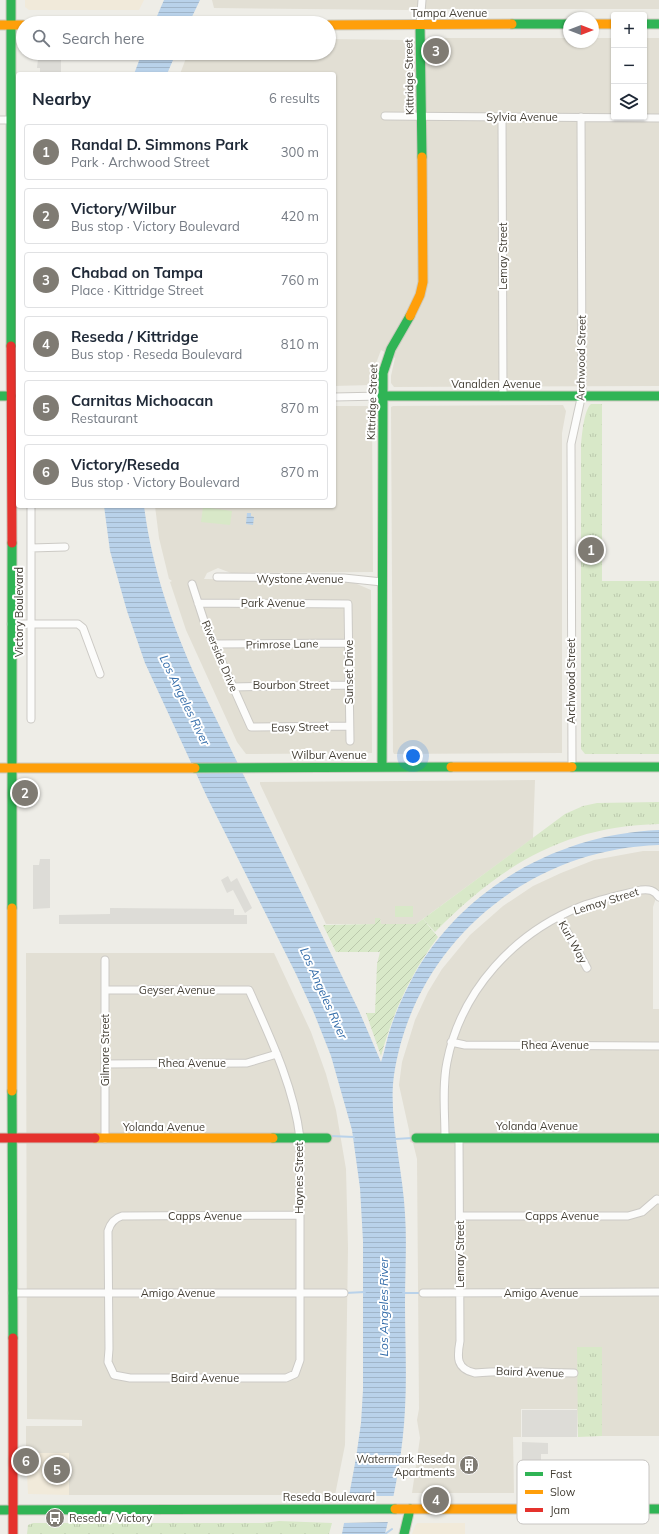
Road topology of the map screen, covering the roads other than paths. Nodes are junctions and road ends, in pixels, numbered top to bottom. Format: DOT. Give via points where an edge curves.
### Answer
graph roads {
  1 [pos="11,0"];
  2 [pos="422,0"];
  3 [pos="563,24"];
  4 [pos="599,24"];
  5 [pos="611,24"];
  6 [pos="647,24"];
  7 [pos="659,24"];
  8 [pos="0,25"];
  9 [pos="11,25"];
  10 [pos="16,25"];
  11 [pos="336,25"];
  12 [pos="420,25"];
  13 [pos="385,116"];
  14 [pos="422,117"];
  15 [pos="502,117"];
  16 [pos="581,117"];
  17 [pos="659,118"];
  18 [pos="0,120"];
  19 [pos="10,120"];
  20 [pos="0,396"];
  21 [pos="11,396"];
  22 [pos="382,396"];
  23 [pos="503,396"];
  24 [pos="582,396"];
  25 [pos="659,396"];
  26 [pos="336,397"];
  27 [pos="31,508"];
  28 [pos="31,548"];
  29 [pos="65,548"];
  30 [pos="217,577"];
  31 [pos="382,582"];
  32 [pos="192,584"];
  33 [pos="198,603"];
  34 [pos="348,604"];
  35 [pos="11,624"];
  36 [pos="31,624"];
  37 [pos="349,643"];
  38 [pos="214,644"];
  39 [pos="100,674"];
  40 [pos="349,685"];
  41 [pos="232,687"];
  42 [pos="31,719"];
  43 [pos="350,726"];
  44 [pos="251,727"];
  45 [pos="350,741"];
  46 [pos="382,767"];
  47 [pos="572,767"];
  48 [pos="659,767"];
  49 [pos="0,768"];
  50 [pos="12,768"];
  51 [pos="657,895"];
  52 [pos="559,916"];
  53 [pos="105,960"];
  54 [pos="587,968"];
  55 [pos="105,990"];
  56 [pos="249,990"];
  57 [pos="451,1042"];
  58 [pos="659,1046"];
  59 [pos="277,1054"];
  60 [pos="105,1064"];
  61 [pos="0,1138"];
  62 [pos="300,1138"];
  63 [pos="328,1138"];
  64 [pos="416,1138"];
  65 [pos="445,1138"];
  66 [pos="459,1138"];
  67 [pos="659,1138"];
  68 [pos="12,1139"];
  69 [pos="105,1139"];
  70 [pos="658,1198"];
  71 [pos="299,1215"];
  72 [pos="460,1216"];
  73 [pos="344,1292"];
  74 [pos="423,1292"];
  75 [pos="460,1292"];
  76 [pos="659,1292"];
  77 [pos="12,1293"];
  78 [pos="109,1293"];
  79 [pos="300,1293"];
  80 [pos="463,1368"];
  81 [pos="295,1374"];
  82 [pos="574,1374"];
  83 [pos="405,1509"];
  84 [pos="517,1509"];
  85 [pos="0,1510"];
  86 [pos="13,1510"];
  87 [pos="13,1534"];
  88 [pos="404,1534"];
  1 -- 9 [label="main road, Victory Boulevard"];
  2 -- 12 [label="street, Kittridge Street"];
  3 -- 12 [label="main road, Tampa Avenue"];
  4 -- 5 [label="main road"];
  6 -- 7 [label="main road"];
  8 -- 9 [label="main road"];
  9 -- 10 [label="main road"];
  9 -- 19 [label="main road, Victory Boulevard"];
  11 -- 12 [label="main road, Tampa Avenue"];
  12 -- 14 [label="main road, Kittridge Street" via="419,75"];
  13 -- 14 [label="street, Sylvia Avenue"];
  14 -- 15 [label="street, Sylvia Avenue"];
  14 -- 22 [label="main road, Kittridge Street" via="423,282 415,310 386,359"];
  15 -- 16 [label="street, Sylvia Avenue"];
  15 -- 23 [label="street, Lemay Street"];
  16 -- 17 [label="street, Sylvia Avenue"];
  16 -- 24 [label="street, Archwood Street"];
  18 -- 19 [label="street"];
  19 -- 21 [label="main road, Victory Boulevard"];
  20 -- 21 [label="main road"];
  21 -- 35 [label="main road, Victory Boulevard"];
  22 -- 23 [label="main road, Vanalden Avenue"];
  22 -- 26 [label="street, Vanalden Avenue"];
  22 -- 31 [label="main road, Kittridge Street"];
  23 -- 24 [label="main road, Vanalden Avenue"];
  24 -- 25 [label="main road, Vanalden Avenue"];
  24 -- 47 [label="street, Archwood Street" via="570,444"];
  27 -- 28 [label="street, Victory Boulevard"];
  28 -- 29 [label="street"];
  28 -- 36 [label="street, Victory Boulevard"];
  30 -- 31 [label="street, Wystone Avenue" via="348,578"];
  31 -- 46 [label="main road, Kittridge Street"];
  32 -- 33 [label="street, Riverside Drive"];
  33 -- 34 [label="street, Park Avenue"];
  33 -- 38 [label="street, Riverside Drive"];
  34 -- 37 [label="street, Sunset Drive"];
  35 -- 36 [label="street"];
  35 -- 50 [label="main road, Victory Boulevard"];
  36 -- 39 [label="street" via="78,624 83,628"];
  36 -- 42 [label="street, Victory Boulevard"];
  37 -- 38 [label="street, Primrose Lane"];
  37 -- 40 [label="street, Sunset Drive"];
  38 -- 41 [label="street, Riverside Drive"];
  40 -- 41 [label="street, Bourbon Street"];
  40 -- 43 [label="street, Sunset Drive"];
  41 -- 44 [label="street, Riverside Drive"];
  43 -- 44 [label="street, Easy Street"];
  43 -- 45 [label="street, Sunset Drive"];
  46 -- 47 [label="main road, Wilbur Avenue"];
  46 -- 50 [label="main road, Wilbur Avenue"];
  47 -- 48 [label="main road, Wilbur Avenue"];
  49 -- 50 [label="main road, Wilbur Avenue"];
  50 -- 68 [label="main road, Victory Boulevard"];
  51 -- 52 [label="street, Lemay Street" via="647,889 608,898"];
  52 -- 54 [label="street, Kurl Way"];
  52 -- 57 [label="street, Lemay Street" via="534,932 495,966 472,996"];
  53 -- 55 [label="street, Gilmore Street"];
  55 -- 56 [label="street, Geyser Avenue"];
  55 -- 60 [label="street, Gilmore Street"];
  56 -- 59 [label="street, Haynes Street"];
  57 -- 58 [label="street, Rhea Avenue" via="465,1045"];
  57 -- 65 [label="street, Lemay Street" via="445,1079"];
  59 -- 60 [label="street, Rhea Avenue" via="247,1063"];
  59 -- 62 [label="street, Haynes Street" via="294,1107"];
  60 -- 69 [label="street, Gilmore Street"];
  61 -- 68 [label="main road, Yolanda Avenue"];
  62 -- 63 [label="main road, Yolanda Avenue"];
  62 -- 69 [label="main road, Yolanda Avenue"];
  62 -- 71 [label="street, Haynes Street"];
  64 -- 65 [label="main road, Yolanda Avenue"];
  65 -- 66 [label="main road, Yolanda Avenue"];
  66 -- 67 [label="main road, Yolanda Avenue"];
  66 -- 72 [label="street, Lemay Street"];
  68 -- 69 [label="main road, Yolanda Avenue"];
  68 -- 77 [label="main road, Victory Boulevard"];
  70 -- 72 [label="street, Capps Avenue" via="642,1212 628,1216"];
  71 -- 78 [label="street, Capps Avenue" via="122,1216 114,1221 108,1231"];
  71 -- 79 [label="street, Haynes Street"];
  72 -- 75 [label="street, Lemay Street"];
  73 -- 79 [label="street, Amigo Avenue"];
  74 -- 75 [label="street, Amigo Avenue"];
  75 -- 76 [label="street, Amigo Avenue"];
  75 -- 80 [label="street, Lemay Street" via="460,1341 457,1356"];
  77 -- 78 [label="street, Amigo Avenue"];
  77 -- 86 [label="main road, Victory Boulevard"];
  78 -- 79 [label="street, Amigo Avenue"];
  78 -- 81 [label="street, Baird Avenue" via="108,1362 114,1375 130,1378 286,1378"];
  79 -- 81 [label="street, Haynes Street" via="300,1360"];
  80 -- 82 [label="street, Baird Avenue" via="475,1372"];
  83 -- 84 [label="main road, Reseda Boulevard"];
  83 -- 86 [label="main road, Reseda Boulevard"];
  83 -- 88 [label="main road"];
  85 -- 86 [label="main road, Reseda Boulevard"];
  86 -- 87 [label="main road, Victory Boulevard"];
}
